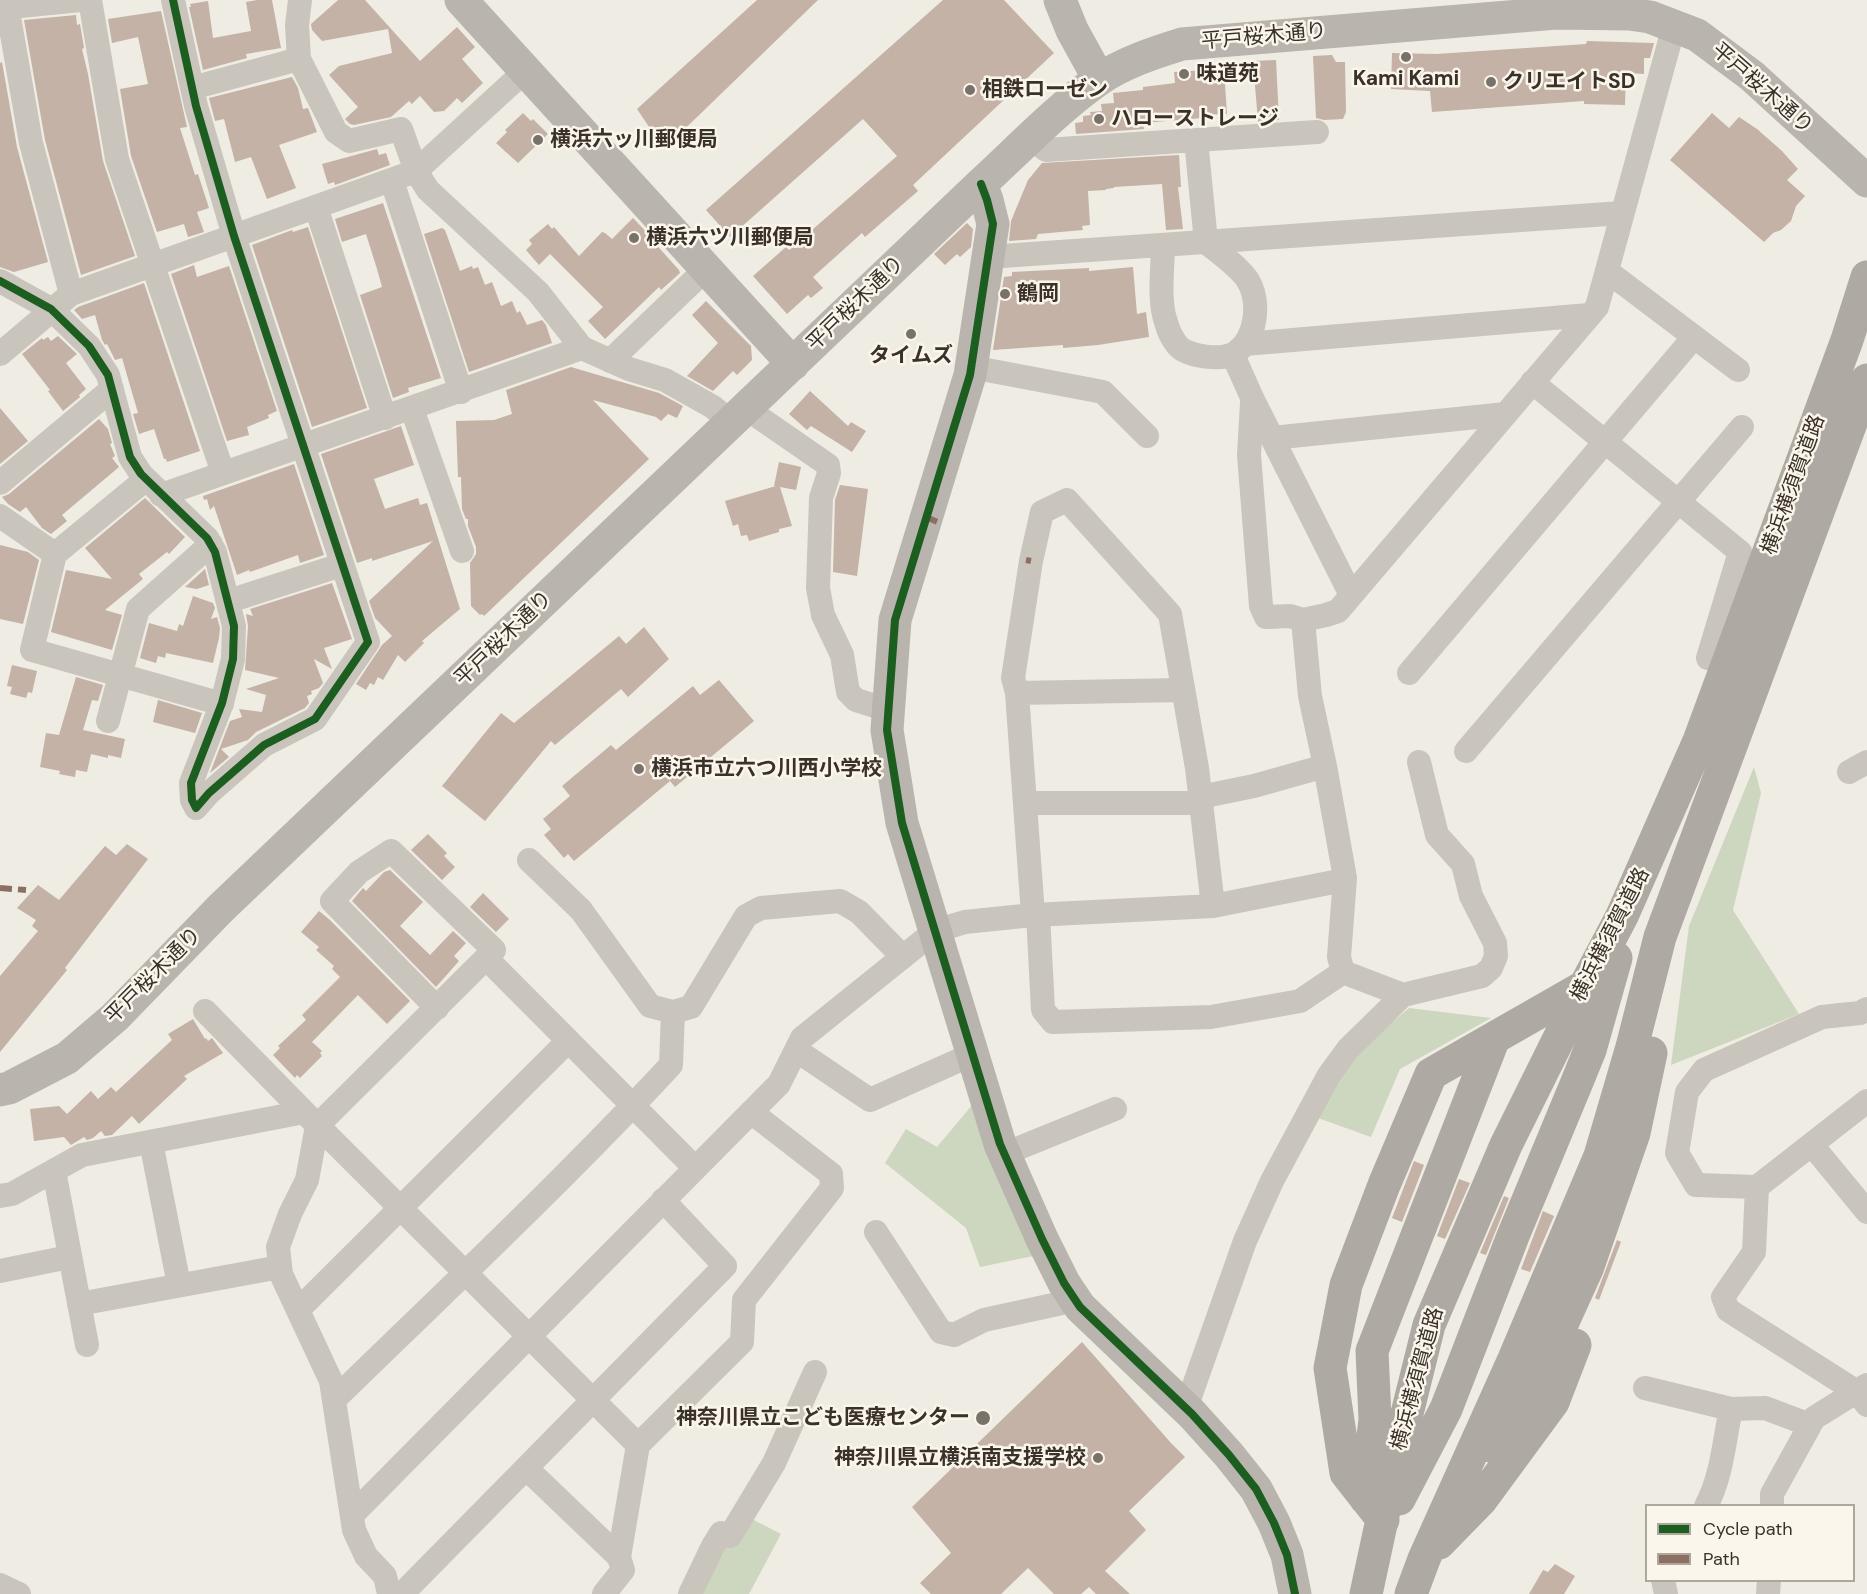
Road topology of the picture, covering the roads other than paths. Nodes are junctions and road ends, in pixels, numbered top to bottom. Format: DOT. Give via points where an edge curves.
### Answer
graph roads {
  1 [pos="81,0"];
  2 [pos="90,0"];
  3 [pos="174,0"];
  4 [pos="300,0"];
  5 [pos="461,0"];
  6 [pos="1060,0"];
  7 [pos="4,5"];
  8 [pos="1661,15"];
  9 [pos="299,59"];
  10 [pos="525,71"];
  11 [pos="1099,79"];
  12 [pos="192,88"];
  13 [pos="1317,132"];
  14 [pos="1030,138"];
  15 [pos="1196,140"];
  16 [pos="416,171"];
  17 [pos="392,181"];
  18 [pos="1867,181"];
  19 [pos="981,184"];
  20 [pos="316,207"];
  21 [pos="1622,213"];
  22 [pos="234,236"];
  23 [pos="1206,242"];
  24 [pos="1163,245"];
  25 [pos="988,256"];
  26 [pos="151,265"];
  27 [pos="707,268"];
  28 [pos="1606,271"];
  29 [pos="1867,277"];
  30 [pos="0,281"];
  31 [pos="71,294"];
  32 [pos="51,309"];
  33 [pos="1589,315"];
  34 [pos="1694,337"];
  35 [pos="582,348"];
  36 [pos="1239,350"];
  37 [pos="0,354"];
  38 [pos="610,361"];
  39 [pos="793,364"];
  40 [pos="971,368"];
  41 [pos="1738,370"];
  42 [pos="1867,380"];
  43 [pos="1532,382"];
  44 [pos="112,389"];
  45 [pos="461,392"];
  46 [pos="1252,400"];
  47 [pos="411,409"];
  48 [pos="1506,414"];
  49 [pos="739,416"];
  50 [pos="385,418"];
  51 [pos="1742,427"];
  52 [pos="1147,436"];
  53 [pos="1272,438"];
  54 [pos="1605,442"];
  55 [pos="304,445"];
  56 [pos="223,473"];
  57 [pos="0,483"];
  58 [pos="153,487"];
  59 [pos="1678,501"];
  60 [pos="0,516"];
  61 [pos="211,544"];
  62 [pos="462,551"];
  63 [pos="55,554"];
  64 [pos="341,565"];
  65 [pos="1351,595"];
  66 [pos="229,600"];
  67 [pos="1303,620"];
  68 [pos="1708,658"];
  69 [pos="122,674"];
  70 [pos="1409,674"];
  71 [pos="1183,690"];
  72 [pos="1017,693"];
  73 [pos="222,704"];
  74 [pos="888,710"];
  75 [pos="108,721"];
  76 [pos="1713,747"];
  77 [pos="1466,751"];
  78 [pos="1419,762"];
  79 [pos="1325,766"];
  80 [pos="1200,800"];
  81 [pos="1025,803"];
  82 [pos="529,860"];
  83 [pos="1344,880"];
  84 [pos="1213,906"];
  85 [pos="1036,914"];
  86 [pos="935,931"];
  87 [pos="1665,932"];
  88 [pos="903,957"];
  89 [pos="486,958"];
  90 [pos="1343,972"];
  91 [pos="1597,982"];
  92 [pos="1403,995"];
  93 [pos="436,1008"];
  94 [pos="1867,1009"];
  95 [pos="205,1011"];
  96 [pos="672,1012"];
  97 [pos="1548,1014"];
  98 [pos="568,1041"];
  99 [pos="796,1050"];
  100 [pos="1471,1051"];
  101 [pos="973,1054"];
  102 [pos="1645,1080"];
  103 [pos="1577,1082"];
  104 [pos="0,1090"];
  105 [pos="1867,1101"];
  106 [pos="633,1106"];
  107 [pos="1115,1109"];
  108 [pos="751,1112"];
  109 [pos="311,1119"];
  110 [pos="150,1142"];
  111 [pos="1812,1145"];
  112 [pos="1004,1154"];
  113 [pos="694,1167"];
  114 [pos="54,1171"];
  115 [pos="1756,1187"];
  116 [pos="0,1196"];
  117 [pos="663,1200"];
  118 [pos="400,1208"];
  119 [pos="1867,1212"];
  120 [pos="876,1232"];
  121 [pos="69,1257"];
  122 [pos="280,1267"];
  123 [pos="0,1271"];
  124 [pos="465,1272"];
  125 [pos="179,1285"];
  126 [pos="1076,1300"];
  127 [pos="79,1304"];
  128 [pos="298,1310"];
  129 [pos="529,1335"];
  130 [pos="87,1345"];
  131 [pos="815,1372"];
  132 [pos="1645,1388"];
  133 [pos="1864,1394"];
  134 [pos="334,1400"];
  135 [pos="593,1400"];
  136 [pos="1186,1408"];
  137 [pos="1731,1409"];
  138 [pos="1375,1419"];
  139 [pos="1419,1420"];
  140 [pos="1810,1425"];
  141 [pos="638,1445"];
  142 [pos="1490,1446"];
  143 [pos="527,1469"];
  144 [pos="1391,1478"];
  145 [pos="1707,1504"];
  146 [pos="1772,1504"];
  147 [pos="1442,1509"];
  148 [pos="1372,1510"];
  149 [pos="352,1515"];
  150 [pos="619,1557"];
  151 [pos="1424,1559"];
  152 [pos="1655,1582"];
  153 [pos="0,1586"];
  154 [pos="19,1594"];
  155 [pos="389,1594"];
  156 [pos="402,1594"];
  157 [pos="604,1594"];
  158 [pos="690,1594"];
  159 [pos="1295,1594"];
  160 [pos="1366,1594"];
  161 [pos="1411,1594"];
  162 [pos="1666,1594"];
  1 -- 7 [label="street"];
  2 -- 26 [label="street" via="117,159"];
  3 -- 12 [label="street"];
  4 -- 9 [label="street"];
  5 -- 10 [label="main road"];
  6 -- 11 [label="main road" via="1071,30"];
  7 -- 31 [label="street" via="31,143"];
  8 -- 11 [label="main road, 平戸桜木通り" via="1556,13 1182,44 1142,56"];
  8 -- 18 [label="main road, 平戸桜木通り" via="1697,35 1752,76"];
  8 -- 21 [label="street"];
  9 -- 12 [label="street"];
  9 -- 16 [label="street" via="336,132 349,141 401,129"];
  10 -- 16 [label="street"];
  10 -- 27 [label="main road"];
  11 -- 14 [label="main road, 平戸桜木通り"];
  12 -- 22 [label="street"];
  13 -- 15 [label="street"];
  14 -- 15 [label="street" via="1046,150"];
  14 -- 19 [label="main road, 平戸桜木通り"];
  15 -- 23 [label="street"];
  16 -- 17 [label="street"];
  16 -- 35 [label="street" via="428,190 538,292"];
  17 -- 20 [label="street"];
  17 -- 45 [label="street"];
  19 -- 25 [label="main road" via="993,224"];
  19 -- 39 [label="main road, 平戸桜木通り"];
  20 -- 22 [label="street"];
  20 -- 50 [label="street"];
  21 -- 23 [label="street"];
  21 -- 28 [label="street"];
  22 -- 26 [label="street"];
  22 -- 55 [label="street"];
  23 -- 24 [label="street"];
  23 -- 36 [label="street" via="1246,277 1252,290 1256,309 1253,326"];
  24 -- 25 [label="street"];
  24 -- 36 [label="street" via="1165,321 1179,348 1193,355 1216,357"];
  25 -- 40 [label="main road"];
  26 -- 31 [label="street"];
  26 -- 56 [label="street"];
  27 -- 38 [label="street"];
  27 -- 39 [label="main road"];
  28 -- 33 [label="street" via="1597,307"];
  28 -- 34 [label="street"];
  29 -- 76 [label="highway, 横浜横須賀道路"];
  30 -- 32 [label="street"];
  31 -- 32 [label="street"];
  32 -- 37 [label="street"];
  32 -- 44 [label="street" via="89,346 108,375"];
  33 -- 36 [label="street"];
  33 -- 43 [label="street"];
  34 -- 41 [label="street"];
  34 -- 54 [label="street"];
  35 -- 38 [label="street"];
  35 -- 45 [label="street"];
  36 -- 46 [label="street"];
  38 -- 49 [label="street" via="665,380 713,408"];
  39 -- 49 [label="main road, 平戸桜木通り"];
  40 -- 52 [label="street" via="1103,392"];
  40 -- 74 [label="main road" via="934,521 896,620"];
  42 -- 76 [label="highway, 横浜横須賀道路"];
  43 -- 48 [label="street"];
  43 -- 54 [label="street"];
  44 -- 57 [label="street"];
  44 -- 58 [label="street" via="130,457"];
  45 -- 47 [label="street"];
  46 -- 53 [label="street"];
  46 -- 67 [label="street" via="1249,455 1261,606 1266,617"];
  47 -- 50 [label="street"];
  47 -- 62 [label="street"];
  48 -- 53 [label="street"];
  48 -- 65 [label="street"];
  49 -- 74 [label="street" via="828,465 821,498 818,588 823,615 842,656 848,692 855,700"];
  49 -- 104 [label="main road, 平戸桜木通り" via="230,899 115,1017 67,1058"];
  50 -- 55 [label="street"];
  51 -- 59 [label="street"];
  53 -- 65 [label="street"];
  54 -- 59 [label="street"];
  54 -- 70 [label="street"];
  55 -- 56 [label="street"];
  55 -- 64 [label="street"];
  56 -- 58 [label="street"];
  58 -- 61 [label="street"];
  58 -- 63 [label="street"];
  59 -- 68 [label="street" via="1740,552"];
  59 -- 77 [label="street"];
  60 -- 63 [label="street"];
  61 -- 66 [label="street"];
  61 -- 69 [label="street" via="138,609"];
  63 -- 69 [label="street" via="32,650"];
  64 -- 66 [label="street"];
  64 -- 73 [label="street" via="368,642 315,719 264,745 196,808 190,783"];
  65 -- 67 [label="street" via="1338,611"];
  66 -- 73 [label="street" via="234,626 233,659"];
  67 -- 79 [label="street" via="1310,696"];
  69 -- 73 [label="street"];
  69 -- 75 [label="street"];
  71 -- 72 [label="street"];
  71 -- 72 [label="street" via="1170,614 1067,500 1042,512 1028,561 1013,678"];
  71 -- 80 [label="street"];
  72 -- 81 [label="street"];
  74 -- 86 [label="main road" via="887,730 902,823"];
  76 -- 87 [label="highway, 横浜横須賀道路"];
  76 -- 91 [label="highway, 横浜横須賀道路" via="1636,886"];
  78 -- 92 [label="street" via="1437,835 1463,864 1471,896 1495,944 1496,956 1482,976"];
  79 -- 80 [label="street"];
  79 -- 83 [label="street"];
  80 -- 81 [label="street"];
  80 -- 84 [label="street"];
  81 -- 85 [label="street"];
  82 -- 96 [label="street" via="581,910 650,1006"];
  83 -- 84 [label="street"];
  83 -- 90 [label="street" via="1340,957"];
  84 -- 85 [label="street"];
  85 -- 86 [label="street" via="965,922"];
  85 -- 90 [label="street" via="1043,1010 1053,1022 1211,1017 1300,1001"];
  86 -- 88 [label="street"];
  86 -- 101 [label="main road"];
  87 -- 102 [label="highway" via="1662,999"];
  87 -- 142 [label="highway" via="1630,1101 1572,1264"];
  87 -- 147 [label="highway, 横浜横須賀道路" via="1600,1156 1518,1349"];
  88 -- 96 [label="street" via="859,912 840,901 761,908 746,916 691,1006"];
  88 -- 99 [label="street" via="802,1038"];
  89 -- 93 [label="street"];
  89 -- 93 [label="street" via="494,950 391,851 359,872 332,901"];
  89 -- 98 [label="street"];
  90 -- 92 [label="street"];
  91 -- 97 [label="highway, 横浜横須賀道路"];
  91 -- 103 [label="highway" via="1590,1050"];
  91 -- 139 [label="highway" via="1593,1005"];
  92 -- 136 [label="street" via="1348,1049 1329,1075 1272,1181 1245,1241"];
  93 -- 109 [label="street"];
  94 -- 115 [label="street" via="1822,1017 1725,1059 1704,1070 1687,1092 1677,1154 1696,1185"];
  95 -- 109 [label="street"];
  96 -- 106 [label="street" via="671,1065"];
  97 -- 100 [label="highway"];
  97 -- 138 [label="highway" via="1444,1204 1391,1347 1391,1367"];
  97 -- 139 [label="highway" via="1464,1289"];
  97 -- 144 [label="highway, 横浜横須賀道路" via="1506,1145 1429,1325"];
  97 -- 148 [label="highway" via="1456,1210 1435,1265 1405,1363"];
  98 -- 106 [label="street"];
  98 -- 118 [label="street"];
  99 -- 101 [label="street" via="870,1100"];
  99 -- 108 [label="street" via="779,1084"];
  100 -- 138 [label="highway" via="1372,1351"];
  100 -- 148 [label="highway" via="1361,1334 1357,1364"];
  100 -- 148 [label="highway" via="1431,1074 1346,1285 1330,1368 1346,1473"];
  101 -- 112 [label="main road"];
  102 -- 142 [label="highway" via="1634,1133 1587,1269 1528,1399"];
  102 -- 151 [label="highway" via="1648,1156 1553,1402 1480,1500"];
  103 -- 147 [label="highway" via="1577,1120 1449,1457"];
  103 -- 148 [label="highway" via="1446,1408"];
  105 -- 111 [label="street"];
  106 -- 113 [label="street"];
  106 -- 124 [label="street"];
  107 -- 112 [label="street"];
  108 -- 113 [label="street"];
  108 -- 141 [label="street" via="831,1174 832,1188 744,1300 742,1342"];
  109 -- 110 [label="street"];
  109 -- 118 [label="street"];
  109 -- 122 [label="street" via="307,1180 278,1247"];
  110 -- 114 [label="street" via="82,1155"];
  110 -- 125 [label="street"];
  111 -- 115 [label="street"];
  111 -- 119 [label="street"];
  112 -- 126 [label="main road" via="1042,1239"];
  113 -- 117 [label="street"];
  114 -- 116 [label="street" via="12,1194"];
  114 -- 121 [label="street"];
  115 -- 133 [label="street" via="1754,1252 1723,1297 1728,1311"];
  117 -- 129 [label="street"];
  117 -- 135 [label="street" via="725,1266"];
  118 -- 124 [label="street"];
  118 -- 128 [label="street"];
  120 -- 126 [label="street" via="941,1332 954,1335 984,1320"];
  121 -- 123 [label="street"];
  121 -- 127 [label="street"];
  122 -- 125 [label="street"];
  122 -- 128 [label="street"];
  124 -- 129 [label="street"];
  124 -- 134 [label="street"];
  125 -- 127 [label="street"];
  126 -- 136 [label="main road"];
  127 -- 130 [label="street"];
  128 -- 134 [label="street" via="331,1381"];
  129 -- 135 [label="street"];
  129 -- 149 [label="street"];
  131 -- 158 [label="street" via="774,1463 730,1536 721,1533 712,1546"];
  132 -- 137 [label="street"];
  133 -- 140 [label="street" via="1814,1418"];
  134 -- 149 [label="street"];
  135 -- 141 [label="street"];
  135 -- 143 [label="street"];
  136 -- 159 [label="main road" via="1256,1489 1287,1555"];
  137 -- 140 [label="street" via="1765,1408"];
  137 -- 145 [label="street"];
  138 -- 148 [label="highway"];
  139 -- 144 [label="highway"];
  140 -- 146 [label="street" via="1772,1494"];
  141 -- 150 [label="street"];
  142 -- 147 [label="highway"];
  143 -- 150 [label="street"];
  143 -- 156 [label="street"];
  144 -- 148 [label="highway, 横浜横須賀道路"];
  147 -- 151 [label="highway, 横浜横須賀道路"];
  148 -- 160 [label="highway, 横浜横須賀道路"];
  149 -- 155 [label="street" via="366,1556 385,1576"];
  150 -- 157 [label="street" via="623,1570"];
  151 -- 161 [label="highway, 横浜横須賀道路"];
  152 -- 162 [label="street"];
  153 -- 154 [label="street"];
}
